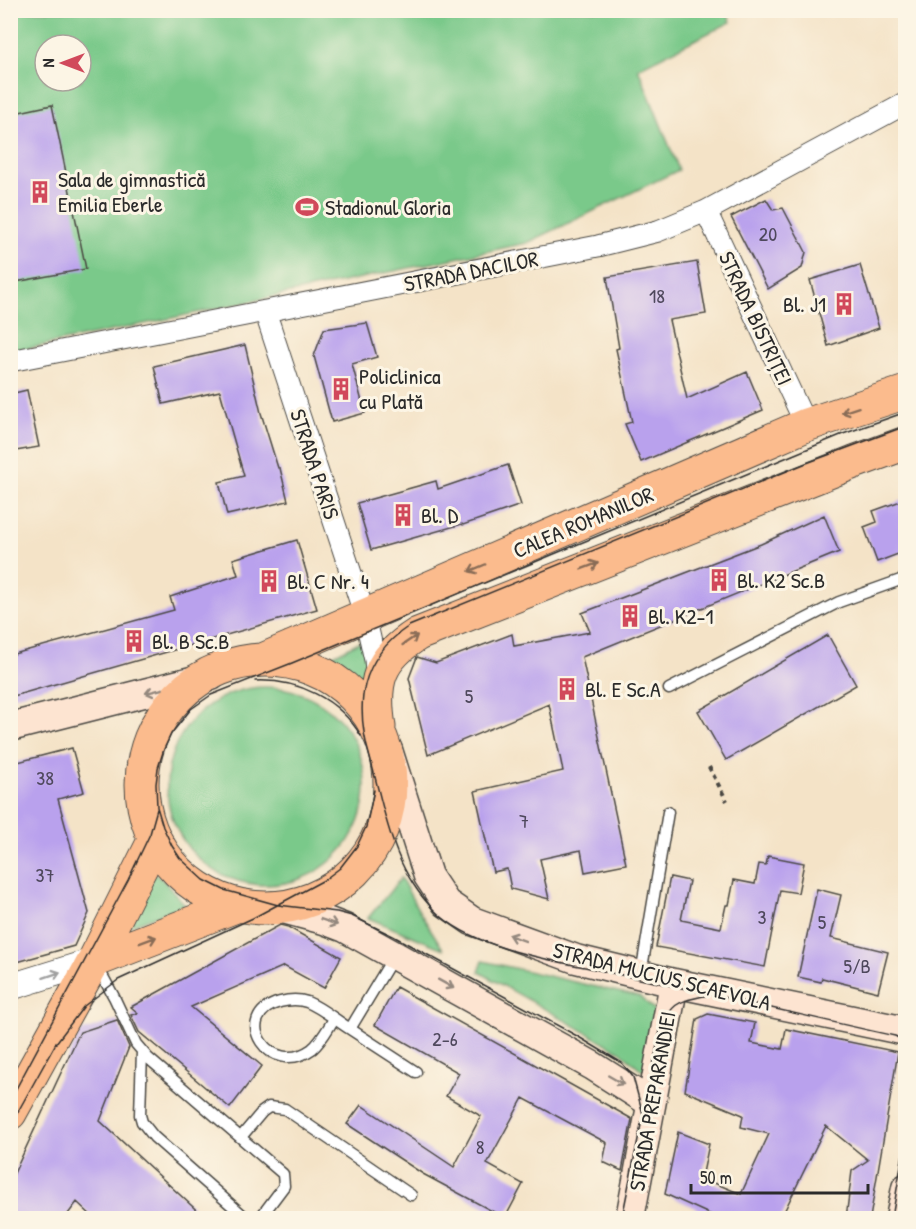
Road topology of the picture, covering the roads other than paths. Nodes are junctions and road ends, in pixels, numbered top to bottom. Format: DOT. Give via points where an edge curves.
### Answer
graph roads {
  1 [pos="906,103"];
  2 [pos="706,211"];
  3 [pos="265,311"];
  4 [pos="10,361"];
  5 [pos="906,392"];
  6 [pos="806,425"];
  7 [pos="906,444"];
  8 [pos="906,578"];
  9 [pos="365,616"];
  10 [pos="263,660"];
  11 [pos="211,676"];
  12 [pos="377,681"];
  13 [pos="669,689"];
  14 [pos="10,727"];
  15 [pos="384,739"];
  16 [pos="668,812"];
  17 [pos="153,843"];
  18 [pos="272,906"];
  19 [pos="233,907"];
  20 [pos="395,956"];
  21 [pos="94,961"];
  22 [pos="641,974"];
  23 [pos="674,983"];
  24 [pos="10,987"];
  25 [pos="334,1019"];
  26 [pos="350,1029"];
  27 [pos="906,1031"];
  28 [pos="142,1051"];
  29 [pos="416,1072"];
  30 [pos="651,1103"];
  31 [pos="10,1113"];
  32 [pos="241,1137"];
  33 [pos="906,1188"];
  34 [pos="411,1195"];
  35 [pos="246,1218"];
  36 [pos="260,1218"];
  37 [pos="630,1218"];
  38 [pos="900,1218"];
  1 -- 2 [label="street, STRADA DACILOR"];
  2 -- 3 [label="street, STRADA DACILOR" via="658,231 598,246"];
  2 -- 6 [label="street, STRADA BISTRIȚEI"];
  3 -- 4 [label="street, STRADA DACILOR"];
  3 -- 9 [label="street, STRADA PARIS"];
  5 -- 6 [label="main road, CALEA ROMANILOR, one-way"];
  6 -- 9 [label="main road, CALEA ROMANILOR, one-way"];
  12 -- 7 [label="main road, CALEA ROMANILOR, one-way" via="392,654 418,634"];
  8 -- 13 [label="lane" via="839,602"];
  9 -- 10 [label="main road, CALEA ROMANILOR"];
  9 -- 12 [label="street, STRADA PARIS"];
  10 -- 11 [label="main road"];
  10 -- 15 [label="main road" via="305,664 330,674 362,701"];
  11 -- 14 [label="main road, one-way"];
  11 -- 17 [label="main road" via="178,701 159,725 149,748 143,803"];
  12 -- 15 [label="main road, CALEA ROMANILOR"];
  15 -- 18 [label="main road, CALEA ROMANILOR" via="390,772 386,809 363,860 336,886 315,896"];
  22 -- 15 [label="main road, STRADA MUCIUS SCAEVOLA, one-way" via="576,959 486,927 446,903 423,862"];
  16 -- 22 [label="lane"];
  17 -- 19 [label="main road" via="176,874 195,890"];
  17 -- 21 [label="main road"];
  18 -- 19 [label="main road, CALEA ROMANILOR"];
  18 -- 20 [label="main road, one-way" via="345,928"];
  21 -- 19 [label="main road, one-way"];
  20 -- 26 [label="lane"];
  20 -- 30 [label="main road, one-way" via="593,1066"];
  24 -- 21 [label="street, one-way"];
  21 -- 28 [label="lane"];
  21 -- 31 [label="main road"];
  22 -- 23 [label="main road, STRADA MUCIUS SCAEVOLA"];
  23 -- 27 [label="main road, STRADA MUCIUS SCAEVOLA"];
  23 -- 30 [label="main road, STRADA PREPARANDIEI"];
  25 -- 25 [label="lane" via="308,1003 285,1000 263,1011 256,1033 268,1051 290,1057 313,1048"];
  25 -- 26 [label="lane"];
  26 -- 29 [label="lane"];
  28 -- 32 [label="lane"];
  28 -- 35 [label="lane" via="139,1103 147,1131"];
  30 -- 37 [label="main road, STRADA PREPARANDIEI"];
  32 -- 34 [label="lane" via="269,1107 285,1109"];
  32 -- 36 [label="lane" via="280,1169 285,1179"];
  33 -- 38 [label="main road"];
}
